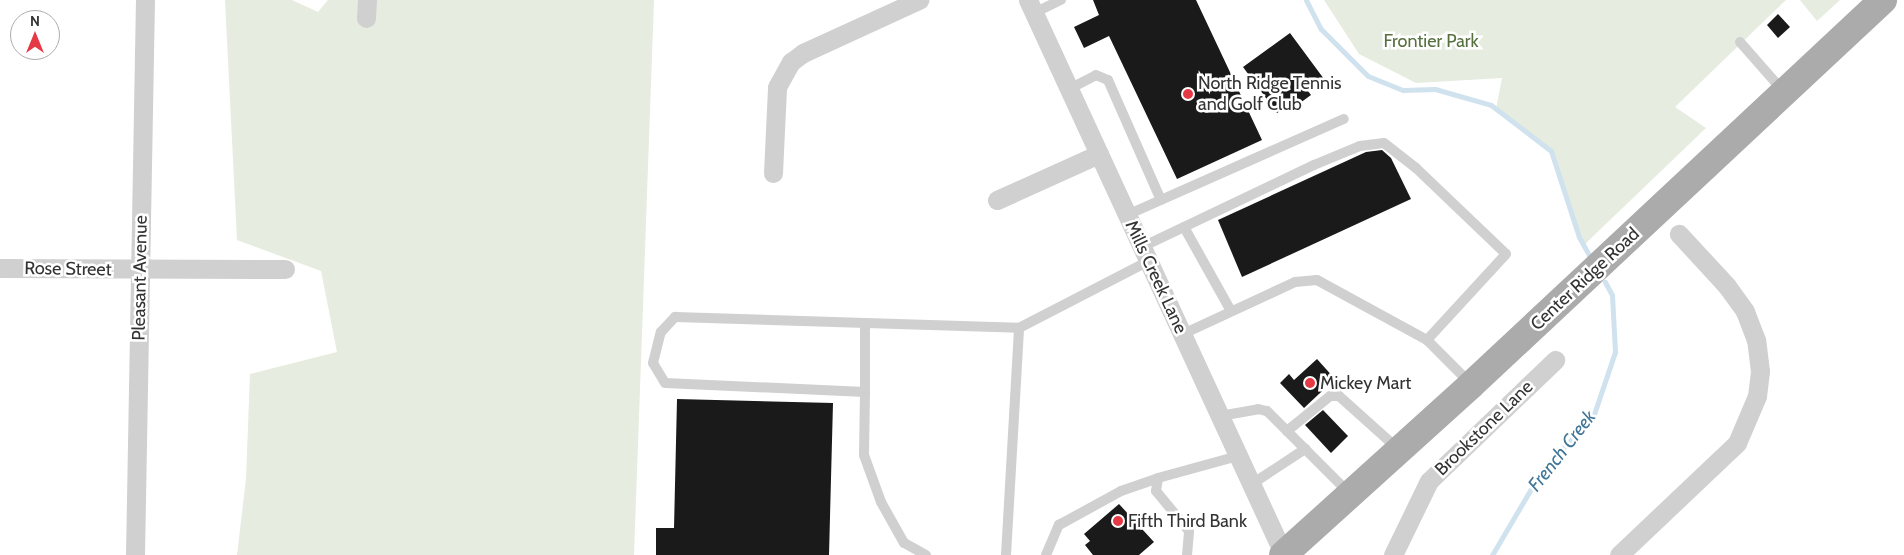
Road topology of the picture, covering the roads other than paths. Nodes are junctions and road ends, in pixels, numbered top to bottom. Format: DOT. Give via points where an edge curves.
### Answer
graph roads {
  1 [pos="145,0"];
  2 [pos="919,0"];
  3 [pos="1061,0"];
  4 [pos="1884,0"];
  5 [pos="1031,6"];
  6 [pos="1740,42"];
  7 [pos="1069,88"];
  8 [pos="1785,93"];
  9 [pos="1344,119"];
  10 [pos="1099,154"];
  11 [pos="773,173"];
  12 [pos="997,200"];
  13 [pos="1161,200"];
  14 [pos="1127,215"];
  15 [pos="1184,227"];
  16 [pos="1679,234"];
  17 [pos="1145,254"];
  18 [pos="0,268"];
  19 [pos="141,269"];
  20 [pos="285,269"];
  21 [pos="1231,311"];
  22 [pos="865,323"];
  23 [pos="1018,328"];
  24 [pos="1182,334"];
  25 [pos="1426,340"];
  26 [pos="1555,360"];
  27 [pos="1472,384"];
  28 [pos="865,392"];
  29 [pos="1220,416"];
  30 [pos="1287,431"];
  31 [pos="1305,449"];
  32 [pos="1399,450"];
  33 [pos="1238,456"];
  34 [pos="1158,478"];
  35 [pos="1252,484"];
  36 [pos="1351,494"];
  37 [pos="136,555"];
  38 [pos="926,555"];
  39 [pos="1006,555"];
  40 [pos="1046,555"];
  41 [pos="1187,555"];
  42 [pos="1284,555"];
  43 [pos="1393,555"];
  44 [pos="1619,555"];
  1 -- 19 [label="street, Pleasant Avenue"];
  2 -- 11 [label="street" via="803,53 792,62 782,74 776,94"];
  3 -- 5 [label="lane"];
  4 -- 8 [label="main road, Center Ridge Road"];
  5 -- 7 [label="street, Mills Creek Lane"];
  6 -- 8 [label="lane"];
  7 -- 10 [label="street, Mills Creek Lane"];
  7 -- 13 [label="lane" via="1096,75 1108,80"];
  8 -- 27 [label="main road, Center Ridge Road"];
  9 -- 13 [label="lane"];
  10 -- 12 [label="street"];
  10 -- 14 [label="street, Mills Creek Lane"];
  13 -- 14 [label="lane"];
  14 -- 17 [label="street, Mills Creek Lane"];
  15 -- 17 [label="lane"];
  15 -- 21 [label="lane"];
  15 -- 25 [label="lane" via="1360,146 1384,143 1391,146 1506,254"];
  16 -- 44 [label="street" via="1727,286 1745,311 1756,340 1760,371 1757,396 1737,443"];
  17 -- 23 [label="lane"];
  17 -- 24 [label="street, Mills Creek Lane"];
  18 -- 19 [label="street, Rose Street"];
  19 -- 20 [label="street, Rose Street"];
  19 -- 37 [label="street, Pleasant Avenue"];
  21 -- 24 [label="lane"];
  21 -- 25 [label="lane" via="1294,282 1317,280"];
  22 -- 23 [label="lane"];
  22 -- 28 [label="lane"];
  22 -- 28 [label="lane" via="675,317 661,332 653,363 665,383"];
  23 -- 39 [label="lane"];
  24 -- 29 [label="street, Mills Creek Lane"];
  25 -- 27 [label="lane"];
  26 -- 43 [label="street, Brookstone Lane" via="1429,481"];
  27 -- 32 [label="main road, Center Ridge Road"];
  28 -- 38 [label="lane" via="864,454 882,502 904,543"];
  29 -- 30 [label="lane" via="1258,409 1267,411"];
  29 -- 33 [label="street, Mills Creek Lane"];
  30 -- 31 [label="lane"];
  30 -- 32 [label="lane" via="1330,396 1339,396"];
  31 -- 35 [label="lane"];
  31 -- 36 [label="lane"];
  32 -- 36 [label="main road, Center Ridge Road"];
  33 -- 34 [label="lane"];
  33 -- 35 [label="street, Mills Creek Lane"];
  34 -- 40 [label="lane" via="1121,491 1059,525"];
  34 -- 41 [label="lane" via="1156,491 1189,531"];
  35 -- 42 [label="street, Mills Creek Lane"];
  36 -- 42 [label="main road, Center Ridge Road"];
}
